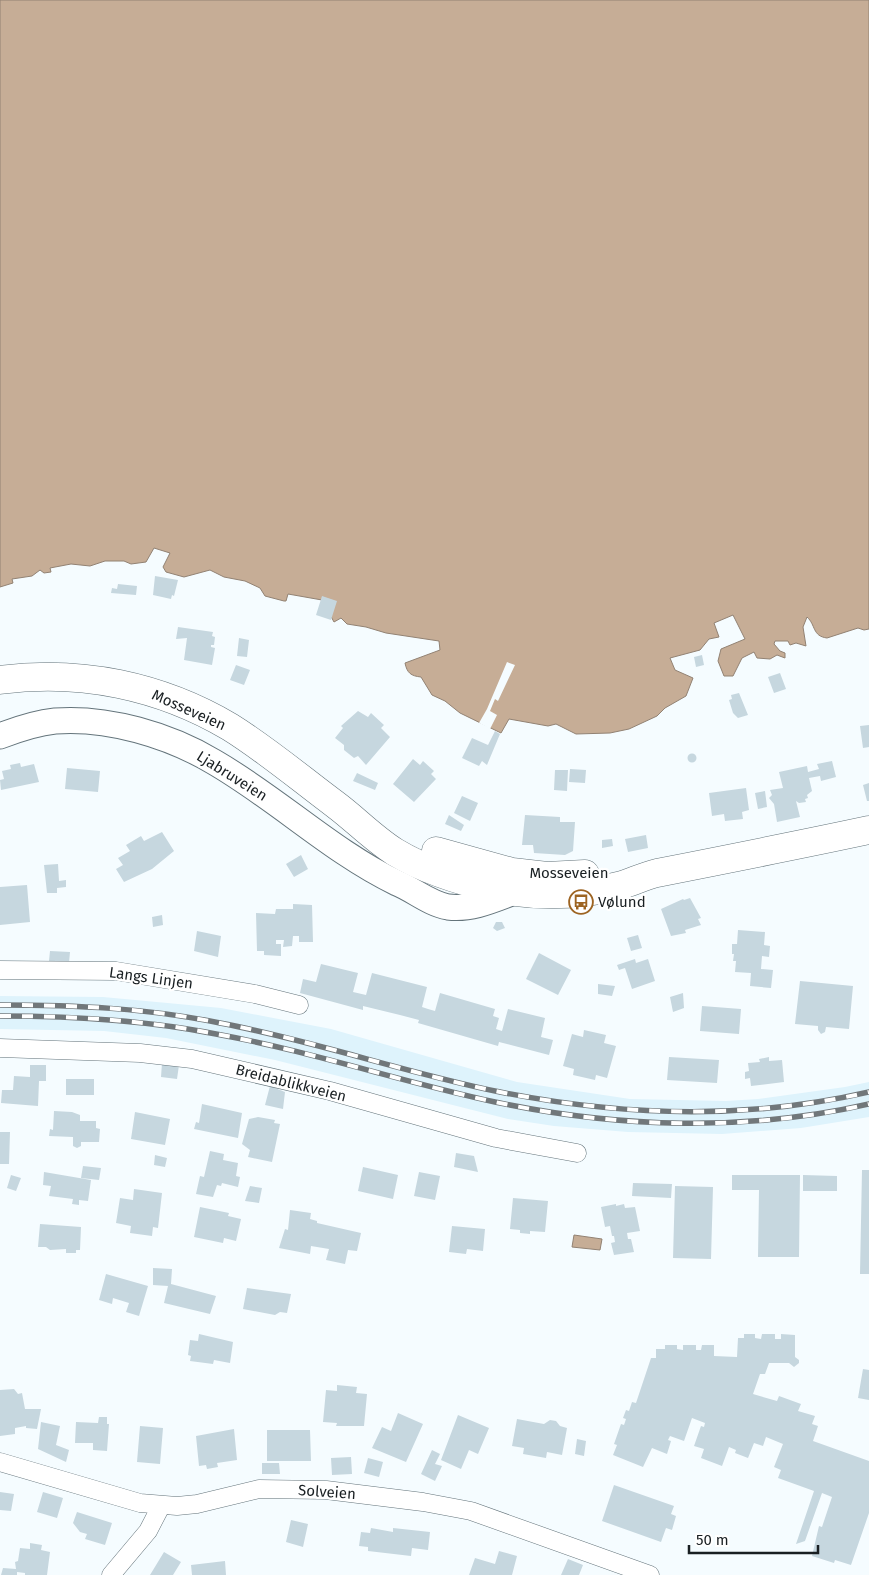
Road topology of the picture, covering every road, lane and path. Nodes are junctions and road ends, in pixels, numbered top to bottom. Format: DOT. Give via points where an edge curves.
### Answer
graph roads {
  1 [pos="0,680"];
  2 [pos="0,736"];
  3 [pos="869,830"];
  4 [pos="483,875"];
  5 [pos="646,876"];
  6 [pos="414,892"];
  7 [pos="514,892"];
  8 [pos="0,970"];
  9 [pos="299,1005"];
  10 [pos="0,1048"];
  11 [pos="577,1153"];
  12 [pos="0,1462"];
  13 [pos="161,1506"];
  14 [pos="111,1575"];
  15 [pos="650,1575"];
  1 -- 4 [label="highway, Mosseveien" via="81,678 168,697 230,728 351,816 439,852"];
  2 -- 6 [label="street, Ljabruveien" via="40,723 68,721 117,726 160,738 213,760 360,863"];
  3 -- 5 [label="highway, Mosseveien"];
  4 -- 5 [label="highway, Mosseveien" via="512,872 547,876 621,873"];
  4 -- 6 [label="street, Ljabruveien" via="454,892"];
  4 -- 7 [label="highway, Mosseveien"];
  5 -- 7 [label="highway, Mosseveien" via="579,893 546,895"];
  6 -- 7 [label="street, Ljabruveien" via="438,905 455,908 480,904"];
  8 -- 9 [label="street, Langs Linjen" via="116,971 255,994"];
  10 -- 11 [label="street, Breidablikkveien" via="192,1059 330,1091 496,1138"];
  12 -- 13 [label="street, Solveien" via="140,1503"];
  13 -- 14 [label="street" via="148,1531"];
  13 -- 15 [label="street, Solveien" via="197,1504 259,1489 326,1490 423,1502 471,1511"];
}
